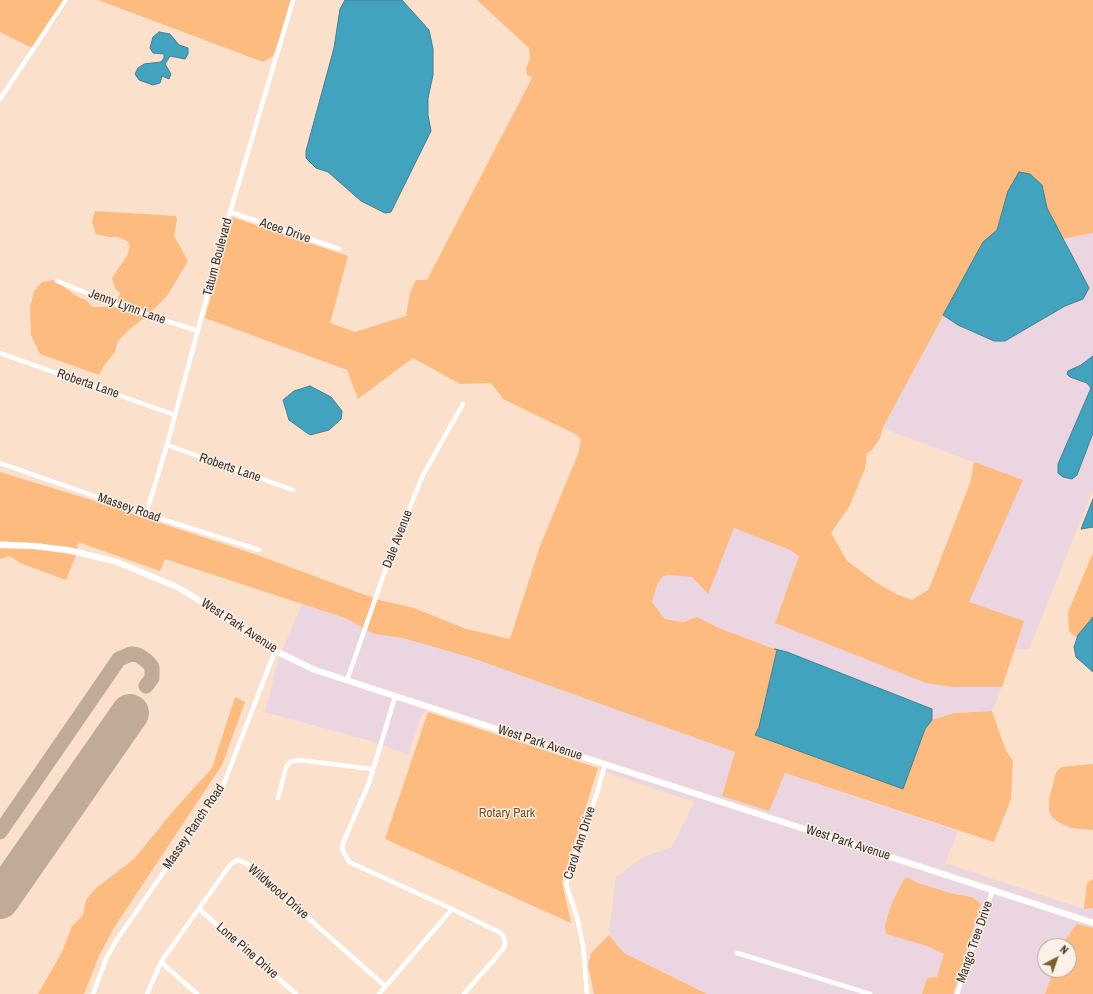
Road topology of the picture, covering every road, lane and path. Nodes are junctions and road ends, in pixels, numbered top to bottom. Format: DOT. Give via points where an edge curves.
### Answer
graph roads {
  1 [pos="66,0"];
  2 [pos="293,0"];
  3 [pos="0,100"];
  4 [pos="230,212"];
  5 [pos="339,250"];
  6 [pos="57,281"];
  7 [pos="198,331"];
  8 [pos="0,353"];
  9 [pos="463,404"];
  10 [pos="175,415"];
  11 [pos="167,445"];
  12 [pos="0,463"];
  13 [pos="294,490"];
  14 [pos="146,514"];
  15 [pos="0,545"];
  16 [pos="259,550"];
  17 [pos="275,651"];
  18 [pos="347,680"];
  19 [pos="395,697"];
  20 [pos="605,764"];
  21 [pos="372,769"];
  22 [pos="278,798"];
  23 [pos="993,889"];
  24 [pos="199,909"];
  25 [pos="452,909"];
  26 [pos="1093,923"];
  27 [pos="737,953"];
  28 [pos="161,962"];
  29 [pos="385,986"];
  30 [pos="866,993"];
  31 [pos="93,994"];
  32 [pos="147,994"];
  33 [pos="197,994"];
  34 [pos="296,994"];
  35 [pos="379,994"];
  36 [pos="464,994"];
  37 [pos="587,994"];
  38 [pos="957,994"];
  1 -- 3 [label="street"];
  2 -- 4 [label="street, Tatum Boulevard"];
  4 -- 5 [label="street, Acee Drive"];
  4 -- 7 [label="street, Tatum Boulevard"];
  6 -- 7 [label="street, Jenny Lynn Lane" via="111,303"];
  7 -- 10 [label="street, Tatum Boulevard"];
  8 -- 10 [label="street, Roberta Lane"];
  9 -- 18 [label="street, Dale Avenue" via="423,476 392,551"];
  10 -- 11 [label="street, Tatum Boulevard"];
  11 -- 13 [label="street, Roberts Lane"];
  11 -- 14 [label="street, Tatum Boulevard"];
  12 -- 14 [label="street, Massey Road"];
  14 -- 16 [label="street, Massey Road"];
  15 -- 17 [label="street, West Park Avenue" via="68,550 117,562 177,587"];
  17 -- 18 [label="street, West Park Avenue" via="315,670"];
  17 -- 31 [label="street, Massey Ranch Road" via="224,786 116,941 106,959"];
  18 -- 19 [label="street, West Park Avenue"];
  19 -- 20 [label="street, West Park Avenue"];
  19 -- 21 [label="street"];
  20 -- 23 [label="street, West Park Avenue"];
  20 -- 37 [label="street, Carol Ann Drive" via="566,884 583,945"];
  21 -- 22 [label="street" via="299,760 290,762 286,767"];
  21 -- 25 [label="street" via="362,802 343,843 344,855 349,862"];
  23 -- 26 [label="street, West Park Avenue"];
  23 -- 38 [label="street, Mango Tree Drive"];
  24 -- 28 [label="street, Wildwood Drive"];
  24 -- 29 [label="street, Wildwood Drive" via="230,864 237,860 246,863"];
  24 -- 34 [label="street, Lone Pine Drive"];
  25 -- 29 [label="street"];
  25 -- 36 [label="street" via="499,932 505,942 504,948"];
  27 -- 30 [label="street"];
  28 -- 32 [label="street, Wildwood Drive"];
  28 -- 33 [label="street"];
  29 -- 35 [label="street"];
}
